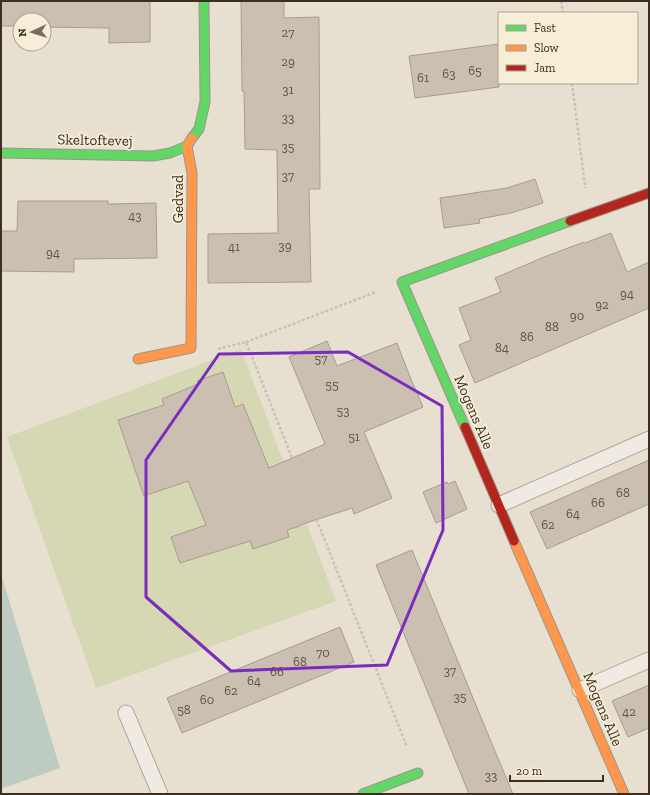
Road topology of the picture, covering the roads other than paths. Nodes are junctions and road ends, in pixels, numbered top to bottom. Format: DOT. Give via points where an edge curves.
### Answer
graph roads {
  1 [pos="204,1"];
  2 [pos="187,146"];
  3 [pos="1,153"];
  4 [pos="649,193"];
  5 [pos="138,359"];
  6 [pos="649,440"];
  7 [pos="499,505"];
  8 [pos="649,660"];
  9 [pos="580,690"];
  10 [pos="126,713"];
  11 [pos="418,773"];
  12 [pos="160,794"];
  13 [pos="363,794"];
  14 [pos="624,794"];
  1 -- 2 [label="street" via="205,102 199,129"];
  2 -- 3 [label="street, Skeltoftevej" via="153,156"];
  2 -- 5 [label="street, Gedvad" via="192,174 191,348"];
  4 -- 7 [label="street, Mogens Alle" via="402,282"];
  6 -- 7 [label="lane"];
  7 -- 9 [label="street, Mogens Alle"];
  8 -- 9 [label="lane"];
  9 -- 14 [label="street, Mogens Alle"];
  10 -- 12 [label="lane"];
  11 -- 13 [label="street"];
}
